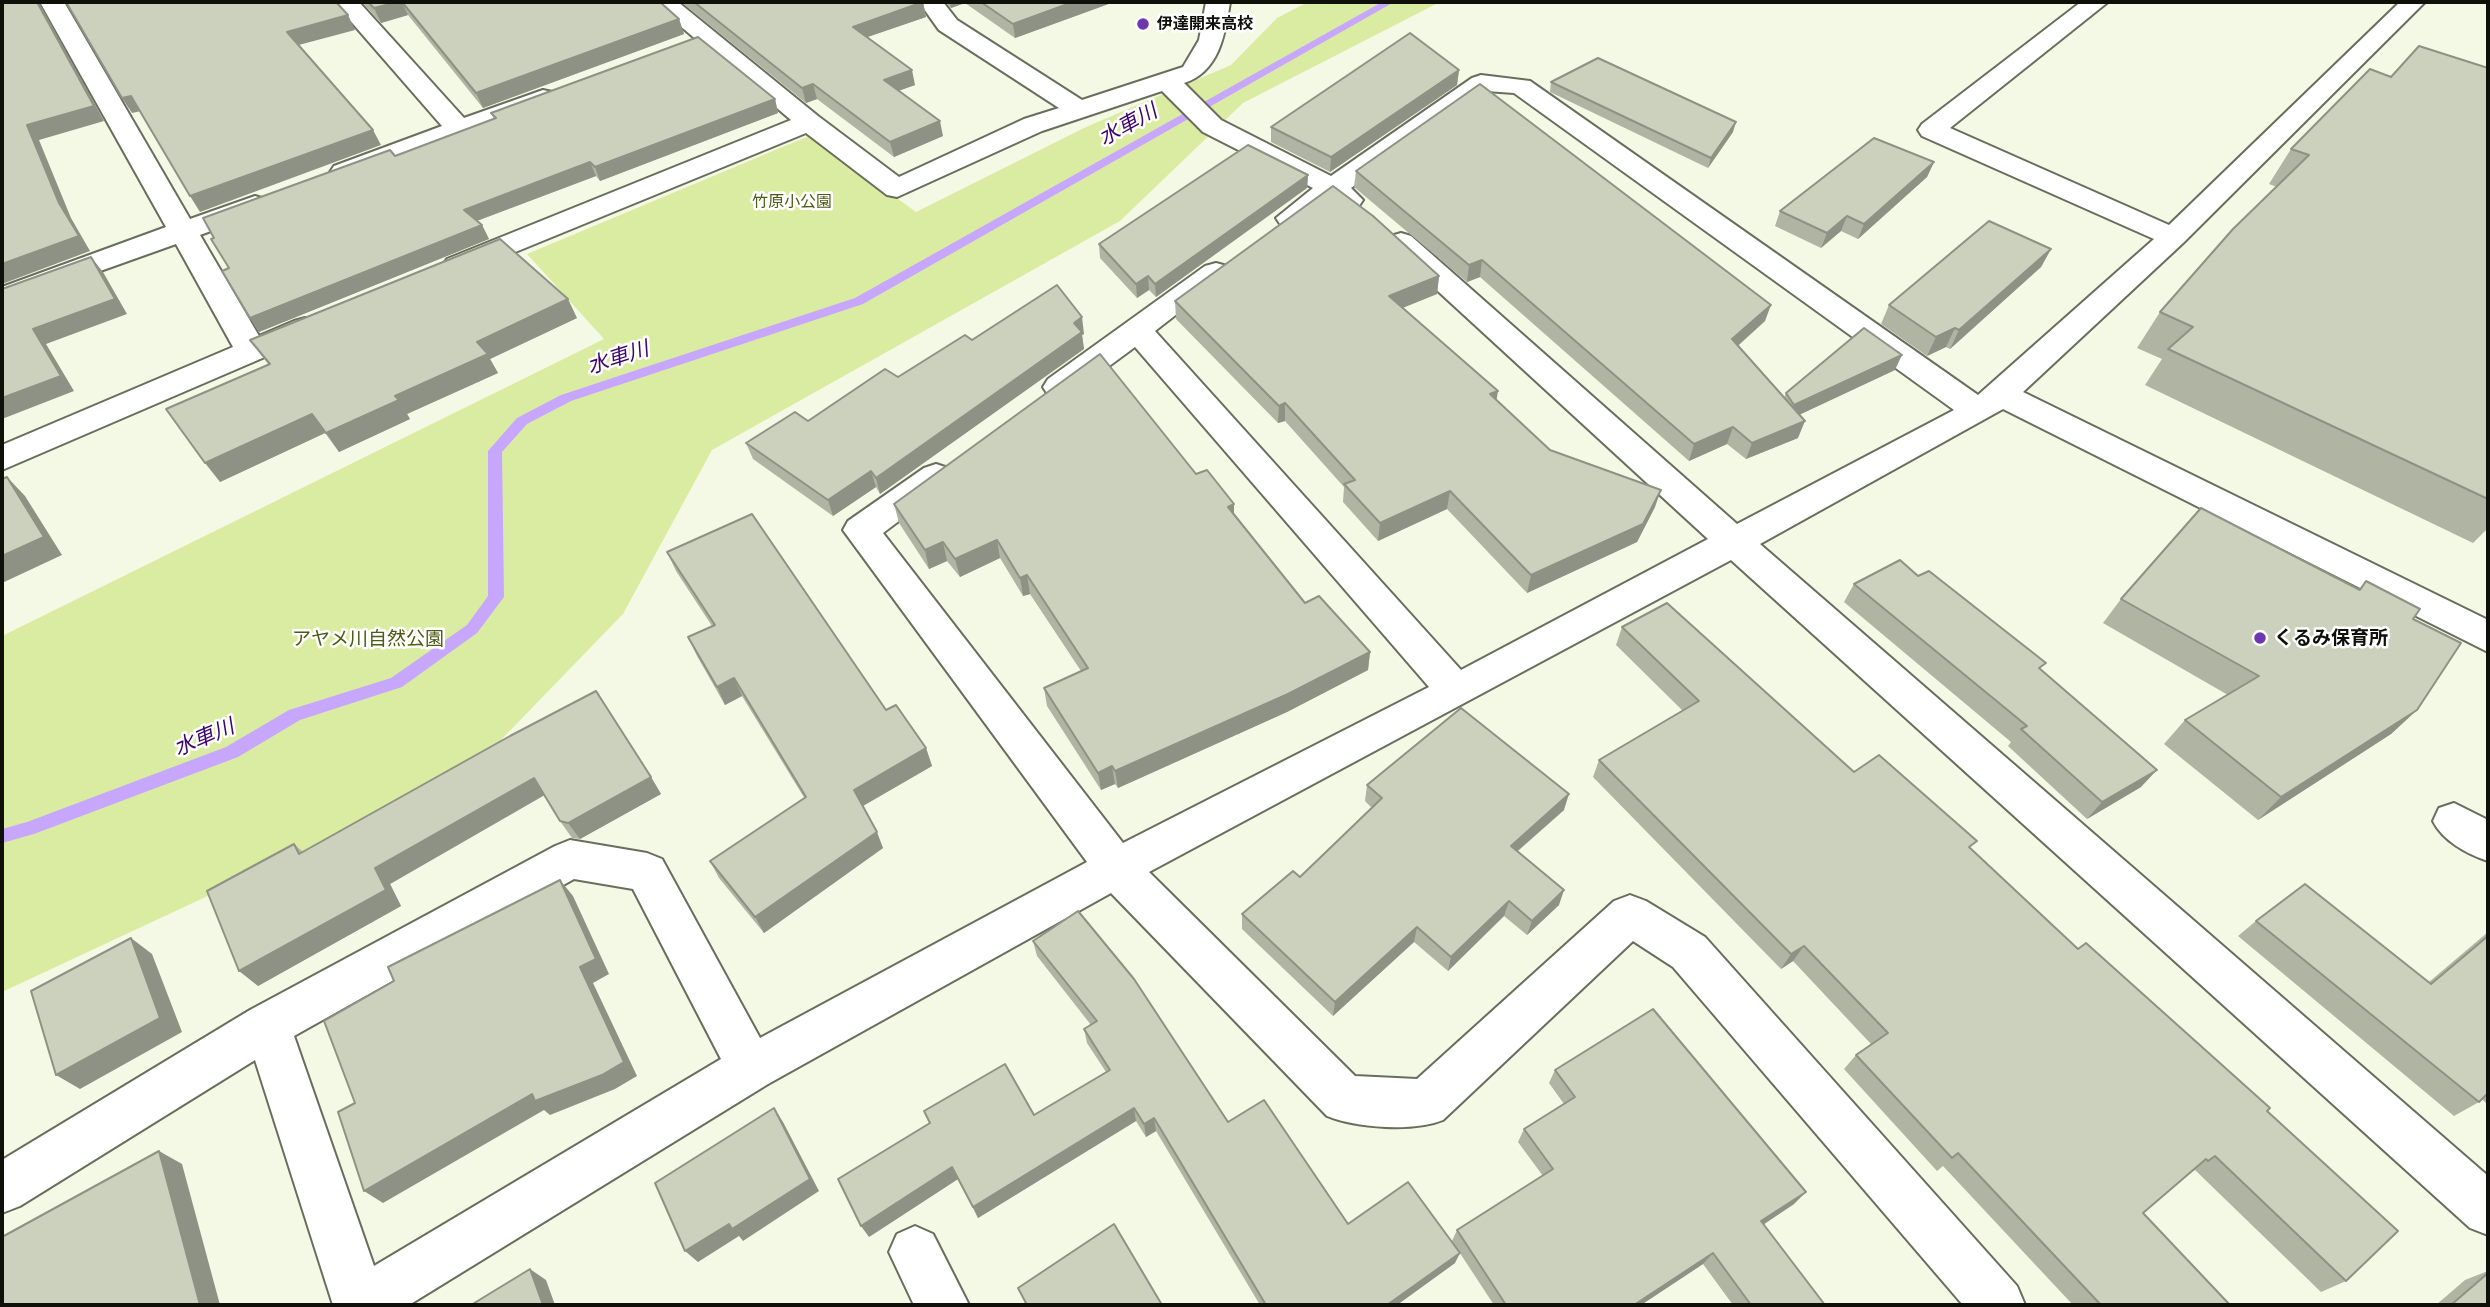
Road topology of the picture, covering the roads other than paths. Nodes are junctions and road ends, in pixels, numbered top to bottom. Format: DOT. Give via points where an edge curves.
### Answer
graph roads {
  1 [pos="52,2"];
  2 [pos="346,2"];
  3 [pos="664,2"];
  4 [pos="931,2"];
  5 [pos="1218,2"];
  6 [pos="2096,2"];
  7 [pos="2413,2"];
  8 [pos="706,37"];
  9 [pos="680,47"];
  10 [pos="1165,79"];
  11 [pos="563,90"];
  12 [pos="1080,110"];
  13 [pos="809,122"];
  14 [pos="458,129"];
  15 [pos="315,182"];
  16 [pos="1332,187"];
  17 [pos="276,197"];
  18 [pos="185,230"];
  19 [pos="2173,237"];
  20 [pos="429,277"];
  21 [pos="2,297"];
  22 [pos="327,319"];
  23 [pos="1137,330"];
  24 [pos="251,350"];
  25 [pos="1037,402"];
  26 [pos="1990,402"];
  27 [pos="2,458"];
  28 [pos="960,458"];
  29 [pos="1733,541"];
  30 [pos="2488,637"];
  31 [pos="1456,691"];
  32 [pos="2454,821"];
  33 [pos="2488,843"];
  34 [pos="1116,868"];
  35 [pos="267,1026"];
  36 [pos="751,1068"];
  37 [pos="2,1188"];
  38 [pos="2488,1210"];
  39 [pos="915,1252"];
  40 [pos="361,1305"];
  41 [pos="942,1305"];
  42 [pos="1998,1305"];
  1 -- 18 [label="street"];
  2 -- 14 [label="street"];
  3 -- 8 [label="street"];
  4 -- 12 [label="street" via="948,25"];
  5 -- 10 [label="street" via="1211,40 1193,72"];
  6 -- 19 [label="street" via="1931,130"];
  7 -- 19 [label="street"];
  8 -- 9 [label="street"];
  8 -- 13 [label="street"];
  10 -- 12 [label="street"];
  10 -- 16 [label="street" via="1212,126"];
  11 -- 14 [label="street"];
  12 -- 13 [label="street" via="1033,125 897,189"];
  13 -- 20 [label="street"];
  14 -- 15 [label="street"];
  16 -- 23 [label="street"];
  16 -- 26 [label="street" via="1480,83 1521,86"];
  16 -- 29 [label="street" via="1378,222"];
  17 -- 18 [label="street"];
  18 -- 21 [label="street"];
  18 -- 24 [label="street"];
  19 -- 26 [label="street"];
  22 -- 24 [label="street"];
  23 -- 25 [label="street"];
  23 -- 31 [label="street"];
  24 -- 27 [label="street"];
  26 -- 29 [label="street"];
  26 -- 30 [label="street"];
  28 -- 34 [label="street" via="861,530"];
  29 -- 31 [label="street"];
  29 -- 38 [label="street"];
  31 -- 34 [label="street"];
  32 -- 33 [label="street"];
  34 -- 36 [label="street"];
  34 -- 42 [label="street" via="1344,1099 1426,1103 1630,915 1689,951"];
  35 -- 36 [label="street" via="570,859 647,872"];
  35 -- 37 [label="street"];
  35 -- 40 [label="street"];
  36 -- 40 [label="street"];
  39 -- 41 [label="street"];
}
